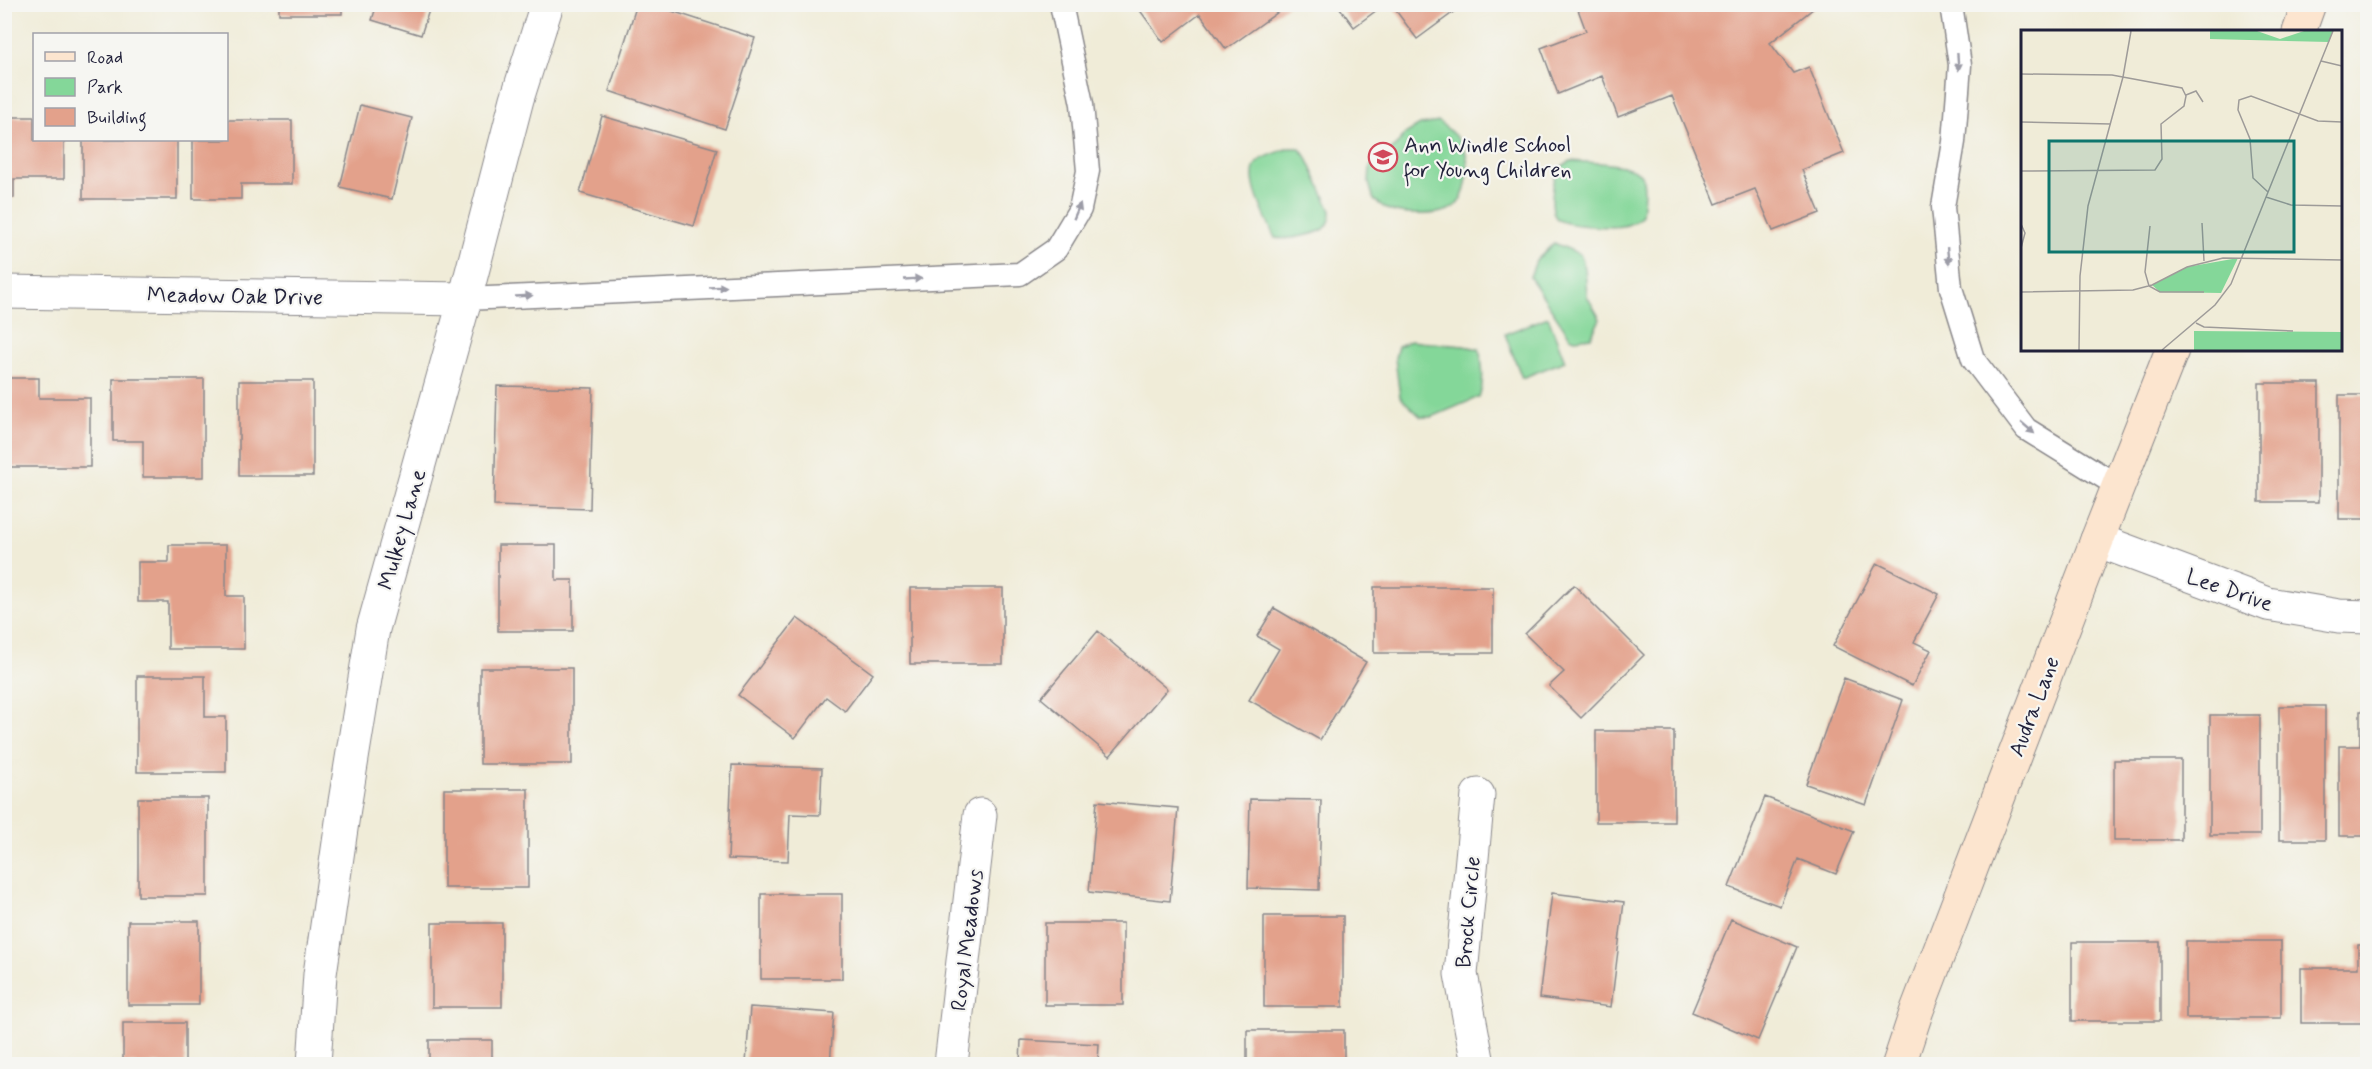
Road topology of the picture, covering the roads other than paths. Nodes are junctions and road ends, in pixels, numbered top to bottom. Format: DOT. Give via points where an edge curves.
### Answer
graph roads {
  1 [pos="546,4"];
  2 [pos="1061,4"];
  3 [pos="1951,4"];
  4 [pos="2309,4"];
  5 [pos="2299,30"];
  6 [pos="4,292"];
  7 [pos="465,299"];
  8 [pos="2172,351"];
  9 [pos="2118,486"];
  10 [pos="2097,540"];
  11 [pos="2367,617"];
  12 [pos="1478,795"];
  13 [pos="980,815"];
  14 [pos="314,1065"];
  15 [pos="951,1065"];
  16 [pos="1478,1065"];
  17 [pos="1899,1065"];
  1 -- 7 [label="street, Mulkey Lane"];
  7 -- 2 [label="lane, one-way" via="1020,274 1056,249 1080,209 1088,171 1082,104"];
  3 -- 9 [label="lane, one-way" via="1960,65 1954,142 1943,207 1952,288 1974,359 2026,429"];
  4 -- 5 [label="street"];
  6 -- 7 [label="street, Meadow Oak Drive"];
  7 -- 14 [label="street, Mulkey Lane" via="373,629 320,974"];
  8 -- 9 [label="street, Audra Lane"];
  9 -- 10 [label="street, Audra Lane"];
  10 -- 11 [label="street, Lee Drive" via="2268,604"];
  10 -- 17 [label="street, Audra Lane"];
  12 -- 16 [label="street, Brock Circle" via="1461,974"];
  13 -- 15 [label="street, Royal Meadows"];
}
